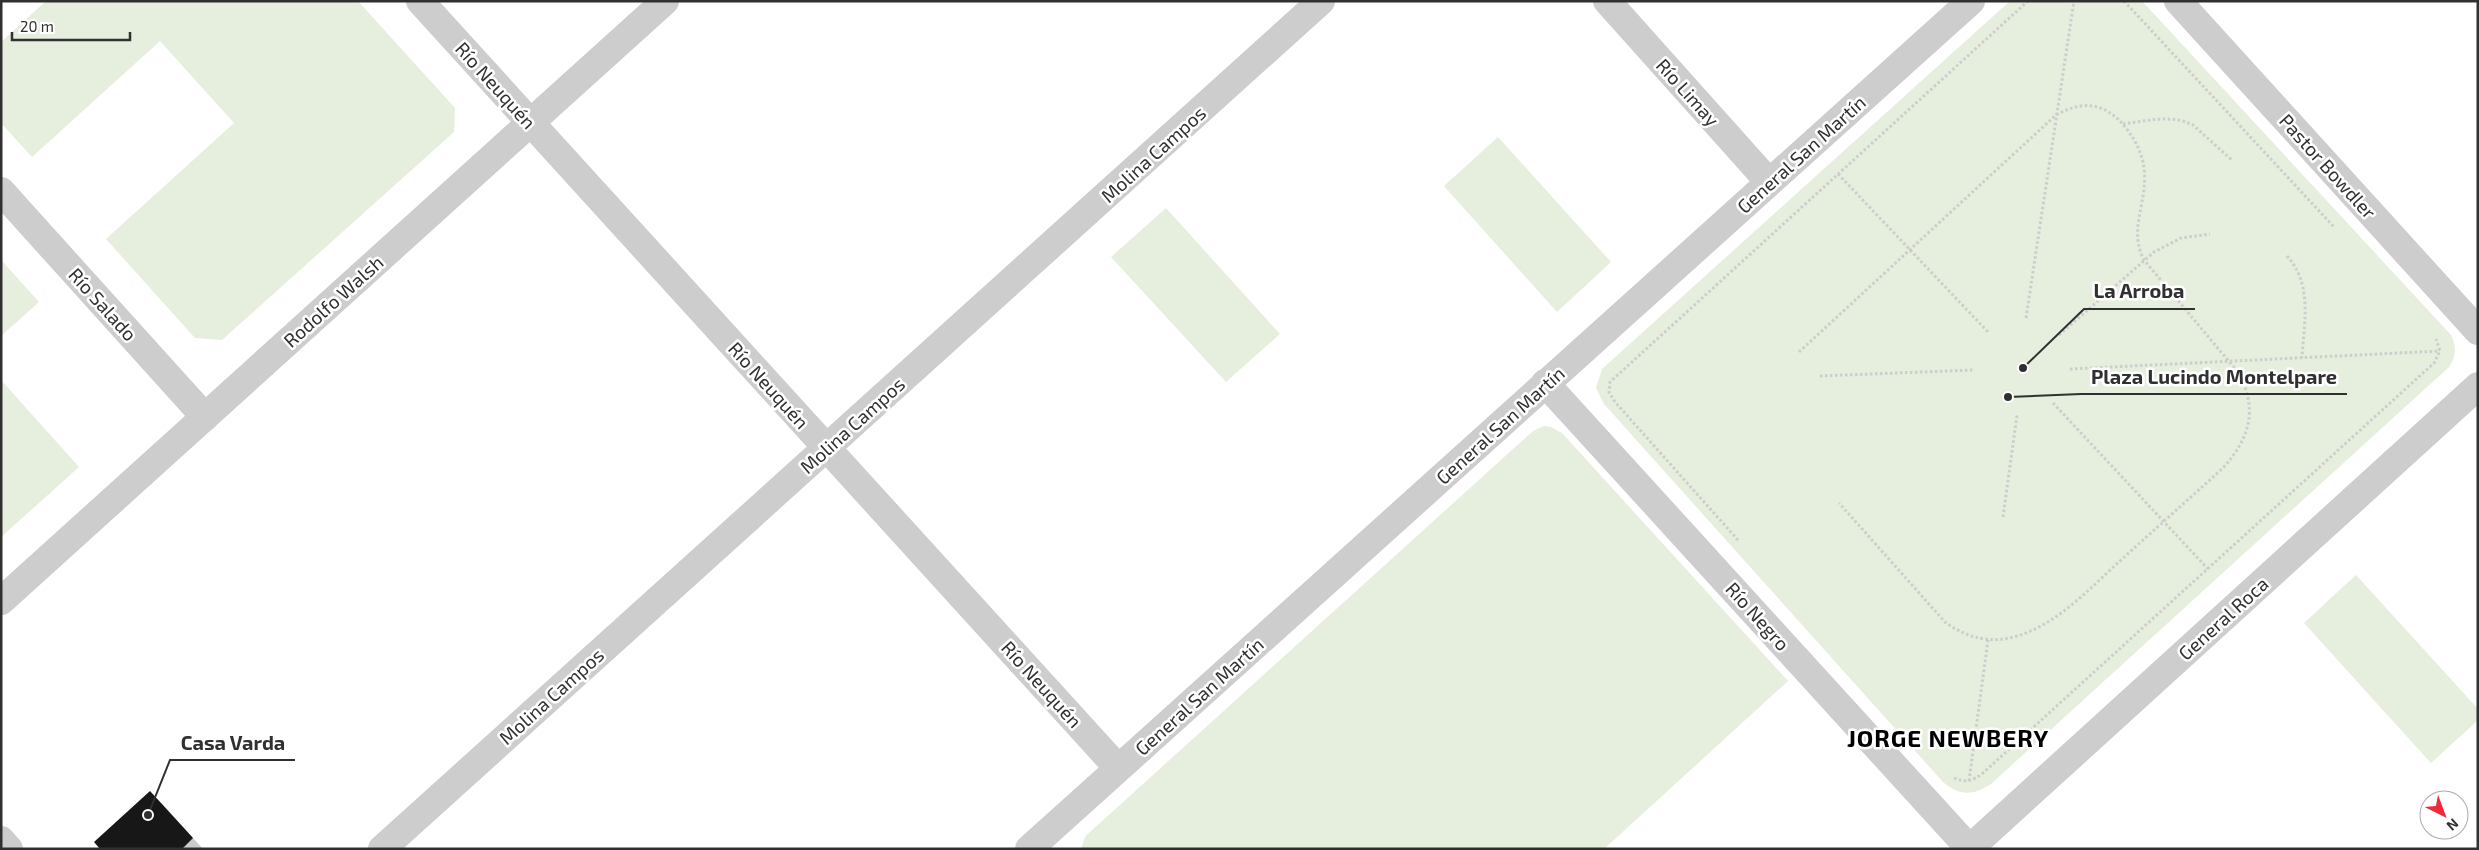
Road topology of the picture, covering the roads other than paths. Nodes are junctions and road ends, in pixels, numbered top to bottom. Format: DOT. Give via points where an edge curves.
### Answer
graph roads {
  1 [pos="420,1"];
  2 [pos="665,1"];
  3 [pos="1322,1"];
  4 [pos="1607,1"];
  5 [pos="1971,1"];
  6 [pos="2178,1"];
  7 [pos="530,123"];
  8 [pos="1769,182"];
  9 [pos="1,191"];
  10 [pos="2478,331"];
  11 [pos="1546,384"];
  12 [pos="2478,386"];
  13 [pos="205,417"];
  14 [pos="827,448"];
  15 [pos="1,600"];
  16 [pos="1118,768"];
  17 [pos="1,840"];
  18 [pos="1033,848"];
  19 [pos="9,849"];
  20 [pos="382,849"];
  21 [pos="1969,849"];
  1 -- 7 [label="street, Río Neuquén"];
  2 -- 7 [label="street, Rodolfo Walsh"];
  3 -- 14 [label="street, Molina Campos"];
  4 -- 8 [label="street, Río Limay"];
  5 -- 8 [label="street, General San Martín"];
  6 -- 10 [label="street, Pastor Bowdler"];
  7 -- 13 [label="street, Rodolfo Walsh"];
  7 -- 14 [label="street, Río Neuquén"];
  8 -- 11 [label="street, General San Martín"];
  9 -- 13 [label="street, Río Salado"];
  11 -- 16 [label="street, General San Martín"];
  11 -- 21 [label="street, Río Negro"];
  12 -- 21 [label="street, General Roca"];
  13 -- 15 [label="street, Rodolfo Walsh"];
  14 -- 16 [label="street, Río Neuquén"];
  14 -- 20 [label="street, Molina Campos"];
  16 -- 18 [label="street, General San Martín"];
  17 -- 19 [label="street"];
}
